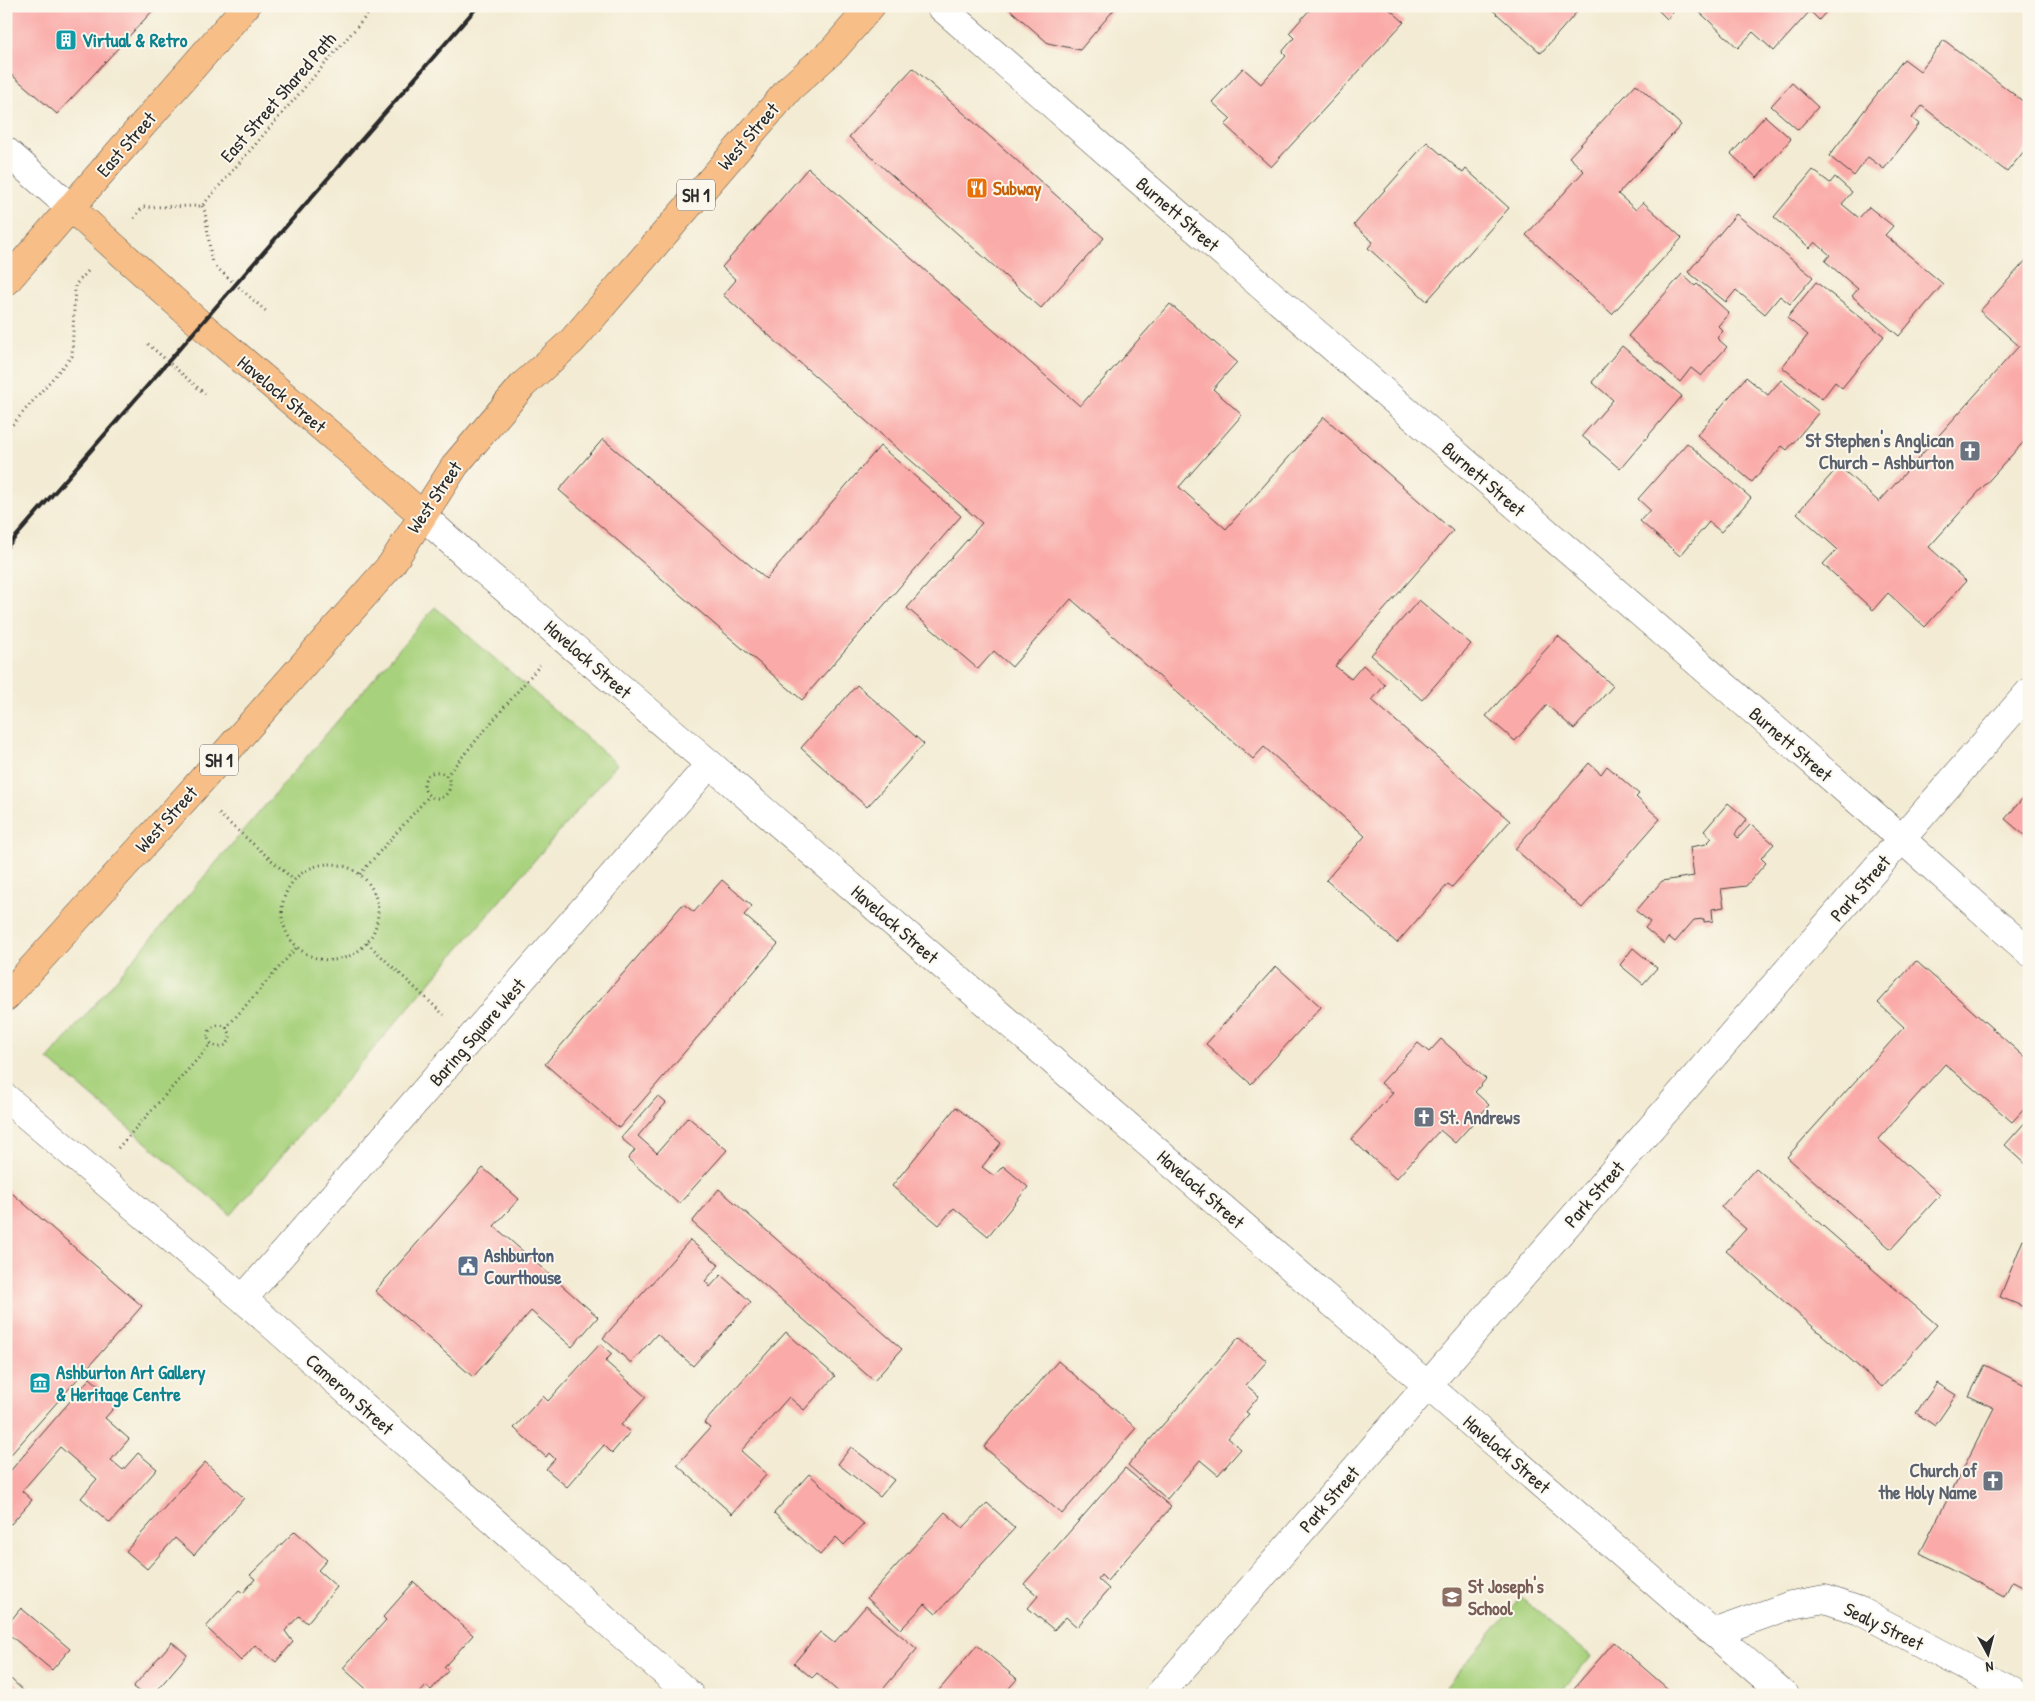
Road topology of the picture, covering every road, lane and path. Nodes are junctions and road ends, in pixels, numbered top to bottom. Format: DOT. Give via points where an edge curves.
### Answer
graph roads {
  1 [pos="246,6"];
  2 [pos="375,6"];
  3 [pos="871,6"];
  4 [pos="940,6"];
  5 [pos="6,151"];
  6 [pos="202,206"];
  7 [pos="144,207"];
  8 [pos="70,208"];
  9 [pos="212,264"];
  10 [pos="216,267"];
  11 [pos="6,282"];
  12 [pos="75,286"];
  13 [pos="268,313"];
  14 [pos="148,344"];
  15 [pos="205,394"];
  16 [pos="6,432"];
  17 [pos="422,514"];
  18 [pos="563,638"];
  19 [pos="2029,692"];
  20 [pos="710,764"];
  21 [pos="446,776"];
  22 [pos="192,791"];
  23 [pos="429,796"];
  24 [pos="1901,839"];
  25 [pos="360,874"];
  26 [pos="294,880"];
  27 [pos="367,944"];
  28 [pos="297,947"];
  29 [pos="2029,952"];
  30 [pos="6,997"];
  31 [pos="226,1028"];
  32 [pos="470,1039"];
  33 [pos="211,1044"];
  34 [pos="6,1098"];
  35 [pos="95,1173"];
  36 [pos="243,1299"];
  37 [pos="1427,1385"];
  38 [pos="1713,1632"];
  39 [pos="690,1695"];
  40 [pos="1159,1695"];
  41 [pos="1785,1695"];
  42 [pos="2019,1695"];
  1 -- 8 [label="main road, East Street"];
  2 -- 6 [label="path, East Street Shared Path"];
  3 -- 17 [label="main road, West Street / SH 1" via="834,49 790,88 572,341 523,385 456,464"];
  4 -- 24 [label="street, Burnett Street" via="1132,176"];
  5 -- 8 [label="street, Havelock Street"];
  6 -- 7 [label="path"];
  6 -- 9 [label="path"];
  8 -- 11 [label="main road, East Street"];
  8 -- 17 [label="main road, Havelock Street"];
  10 -- 13 [label="path"];
  12 -- 16 [label="path" via="72,356"];
  14 -- 15 [label="path"];
  17 -- 18 [label="street, Havelock Street" via="468,558"];
  17 -- 22 [label="main road, West Street / SH 1" via="391,565"];
  18 -- 20 [label="street, Havelock Street"];
  18 -- 21 [label="path"];
  19 -- 24 [label="street, Park Street"];
  20 -- 32 [label="street, Baring Square West"];
  20 -- 37 [label="street, Havelock Street"];
  21 -- 23 [label="path" via="449,784 445,796 437,799"];
  21 -- 23 [label="path" via="438,772 427,777 424,785"];
  22 -- 26 [label="path"];
  22 -- 30 [label="main road, West Street / SH 1"];
  23 -- 25 [label="path"];
  24 -- 29 [label="street, Burnett Street"];
  24 -- 37 [label="street, Park Street"];
  25 -- 26 [label="path" via="348,867 326,865 305,870"];
  25 -- 27 [label="path" via="370,886 378,908 375,930"];
  26 -- 28 [label="path" via="286,892 282,921 287,935"];
  27 -- 28 [label="path" via="340,960 309,956"];
  27 -- 32 [label="path"];
  28 -- 31 [label="path"];
  31 -- 33 [label="path" via="215,1026 210,1030 208,1038"];
  31 -- 33 [label="path" via="230,1034 227,1043 218,1047"];
  32 -- 36 [label="street, Baring Square West"];
  33 -- 35 [label="path"];
  34 -- 35 [label="street, Cameron Street"];
  35 -- 36 [label="street, Cameron Street"];
  36 -- 39 [label="street, Cameron Street"];
  37 -- 38 [label="street, Havelock Street"];
  37 -- 40 [label="street, Park Street"];
  38 -- 41 [label="street, Havelock Street"];
  38 -- 42 [label="street, Sealy Street" via="1791,1605 1825,1600 1860,1611"];
}
